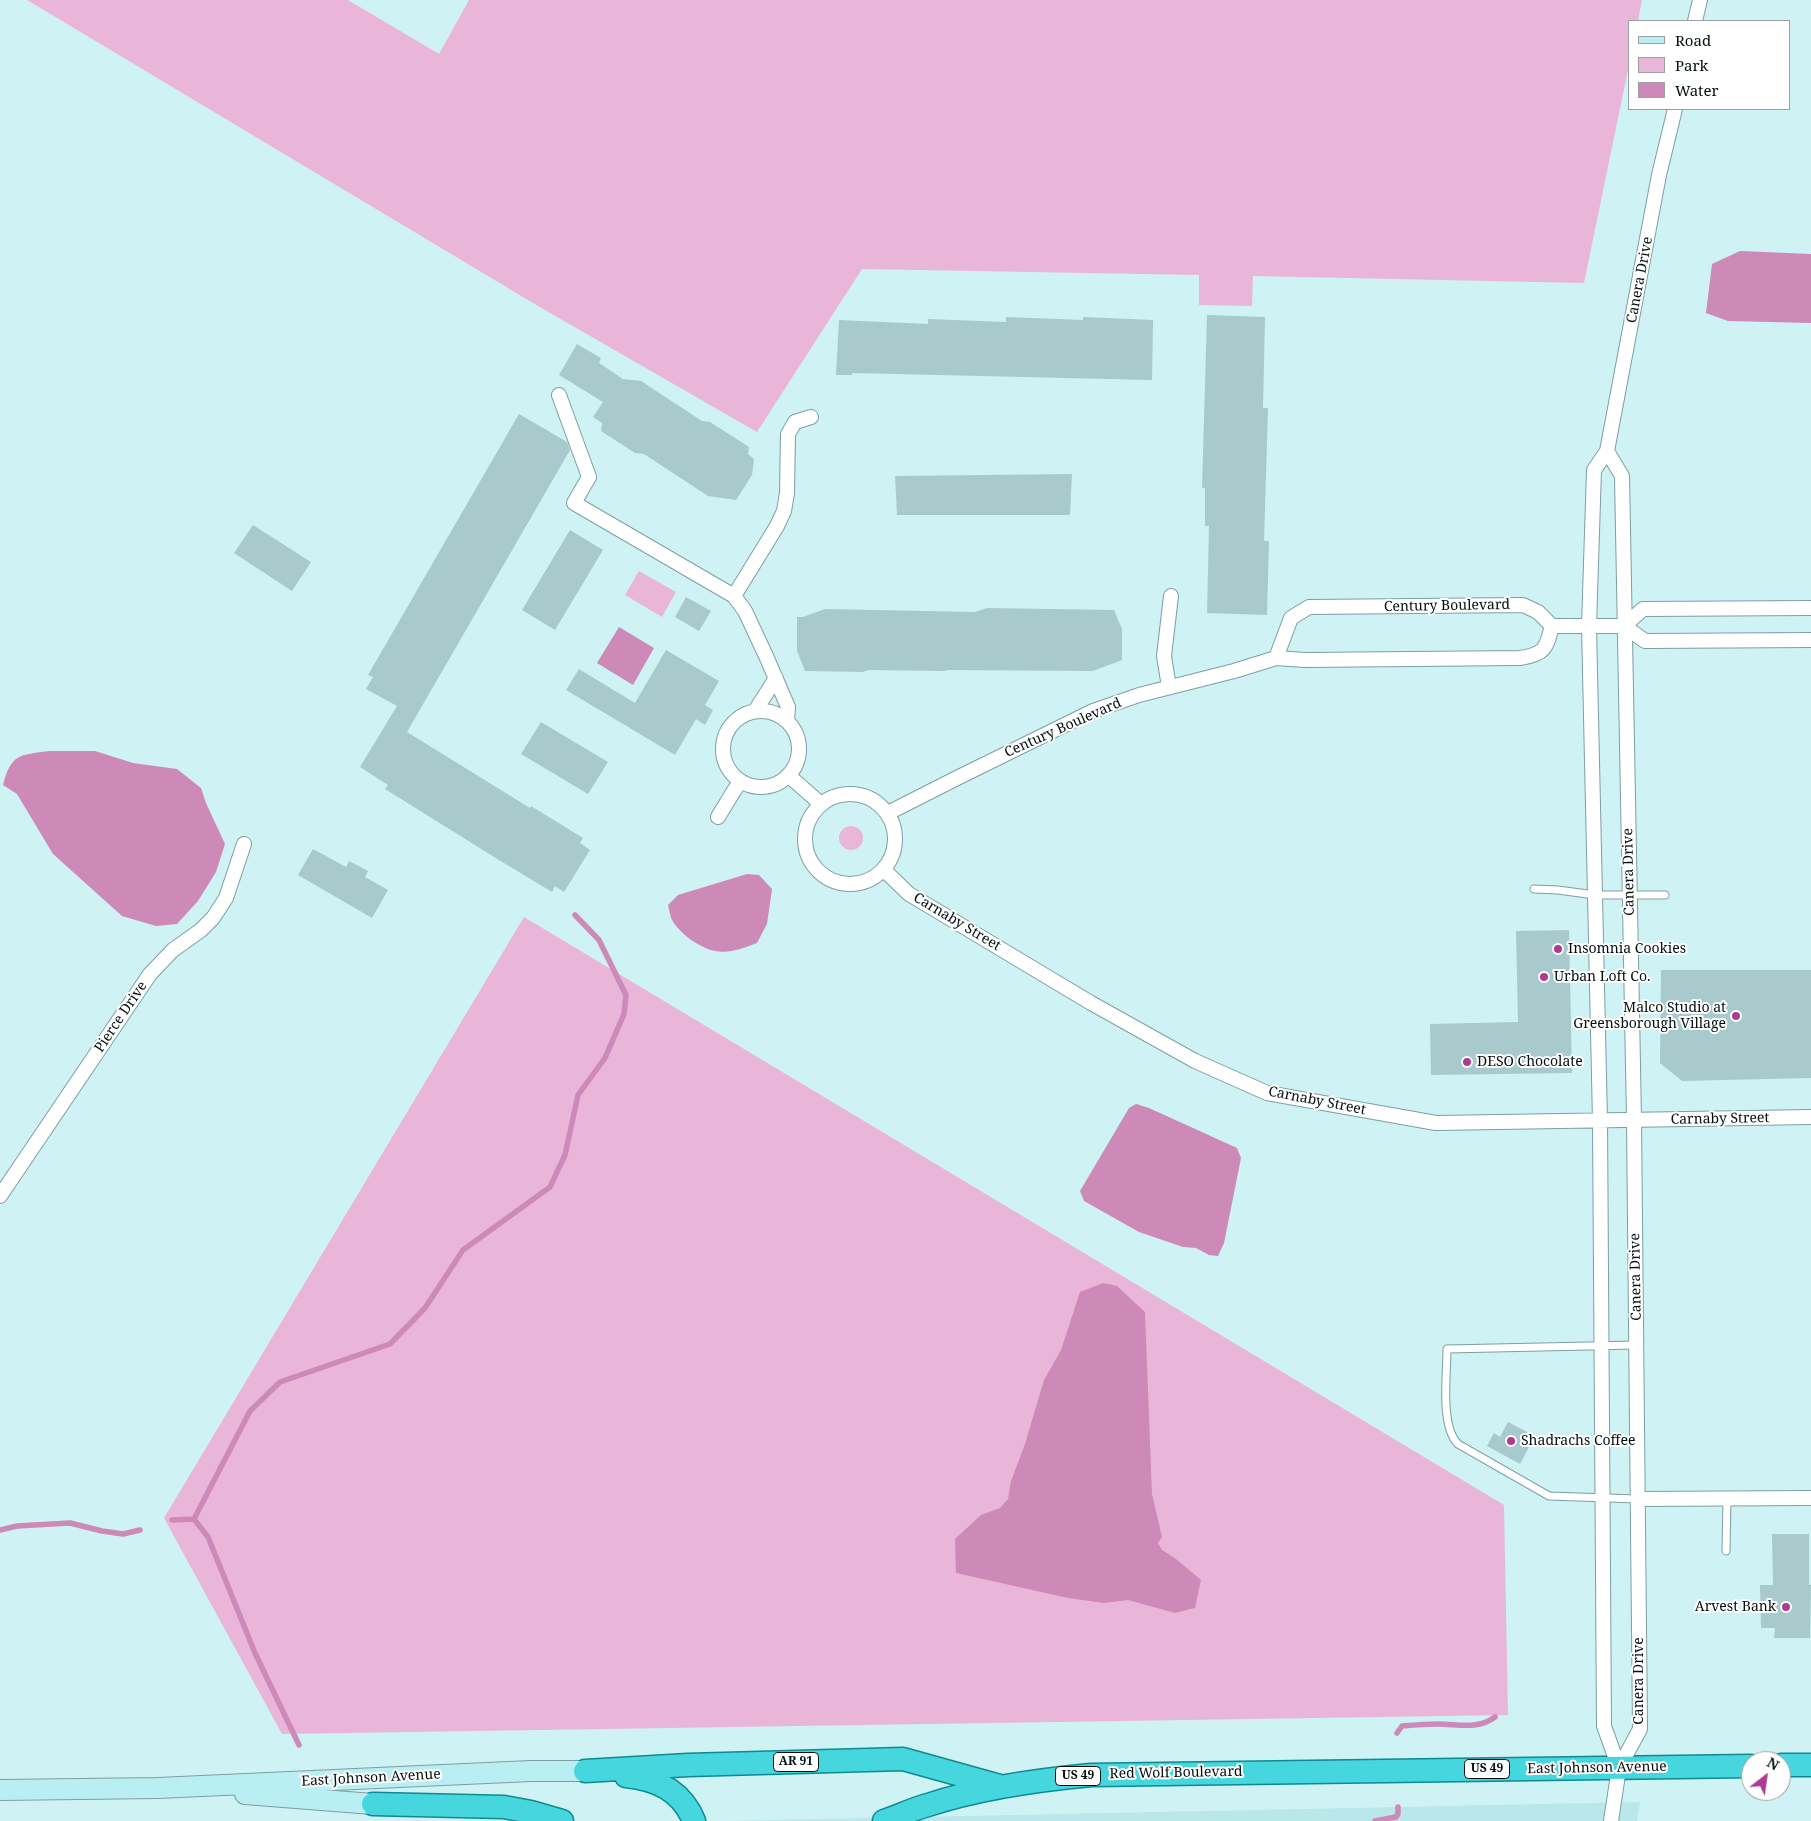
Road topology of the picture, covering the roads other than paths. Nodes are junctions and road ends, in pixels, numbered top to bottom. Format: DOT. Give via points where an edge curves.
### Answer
graph roads {
  1 [pos="1700,0"];
  2 [pos="1695,20"];
  3 [pos="1675,110"];
  4 [pos="559,395"];
  5 [pos="811,417"];
  6 [pos="1607,451"];
  7 [pos="734,596"];
  8 [pos="1171,596"];
  9 [pos="1811,608"];
  10 [pos="1552,626"];
  11 [pos="1589,626"];
  12 [pos="1624,626"];
  13 [pos="1811,640"];
  14 [pos="1276,658"];
  15 [pos="776,678"];
  16 [pos="1169,687"];
  17 [pos="755,711"];
  18 [pos="787,721"];
  19 [pos="788,775"];
  20 [pos="740,781"];
  21 [pos="821,804"];
  22 [pos="888,814"];
  23 [pos="718,817"];
  24 [pos="244,844"];
  25 [pos="884,870"];
  26 [pos="1534,890"];
  27 [pos="1630,895"];
  28 [pos="1665,895"];
  29 [pos="1595,896"];
  30 [pos="1811,1117"];
  31 [pos="1634,1120"];
  32 [pos="1600,1121"];
  33 [pos="0,1196"];
  34 [pos="1601,1344"];
  35 [pos="1636,1345"];
  36 [pos="1603,1498"];
  37 [pos="1726,1498"];
  38 [pos="1811,1498"];
  39 [pos="1638,1499"];
  40 [pos="1726,1551"];
  41 [pos="1811,1765"];
  42 [pos="1741,1766"];
  43 [pos="1791,1766"];
  44 [pos="1620,1768"];
  45 [pos="584,1771"];
  46 [pos="1354,1771"];
  47 [pos="1001,1787"];
  48 [pos="158,1788"];
  49 [pos="0,1790"];
  50 [pos="373,1804"];
  51 [pos="399,1821"];
  52 [pos="562,1821"];
  53 [pos="694,1821"];
  54 [pos="884,1821"];
  55 [pos="1611,1821"];
  1 -- 2 [label="street"];
  3 -- 6 [label="street, Canera Drive"];
  4 -- 7 [label="street" via="589,477 574,503"];
  5 -- 7 [label="street" via="795,422 788,434 784,512"];
  6 -- 11 [label="street, Canera Drive" via="1594,470"];
  6 -- 12 [label="street, Canera Drive" via="1622,476"];
  7 -- 15 [label="street" via="745,611"];
  8 -- 16 [label="street" via="1164,656"];
  9 -- 12 [label="street" via="1643,609"];
  10 -- 11 [label="street"];
  10 -- 14 [label="street, Century Boulevard" via="1547,644 1536,656 1520,658"];
  10 -- 14 [label="street, Century Boulevard" via="1538,612 1523,605 1309,607 1290,618"];
  11 -- 12 [label="street"];
  11 -- 29 [label="street, Canera Drive"];
  12 -- 13 [label="street" via="1645,641"];
  12 -- 27 [label="street, Canera Drive"];
  14 -- 16 [label="street, Century Boulevard"];
  15 -- 17 [label="street"];
  15 -- 18 [label="street" via="788,707"];
  16 -- 22 [label="street, Century Boulevard" via="1093,711"];
  17 -- 18 [label="street" via="767,711"];
  17 -- 20 [label="street" via="734,720 723,741 725,764"];
  18 -- 19 [label="street" via="798,742 795,765"];
  19 -- 20 [label="street" via="766,787"];
  19 -- 21 [label="street"];
  20 -- 23 [label="street"];
  21 -- 22 [label="street" via="834,796 858,794 878,802"];
  21 -- 25 [label="street" via="811,815 805,844 817,870 843,884 858,884"];
  22 -- 25 [label="street" via="896,843"];
  24 -- 33 [label="street, Pierce Drive" via="222,905 202,930 173,950 150,974"];
  25 -- 32 [label="street, Carnaby Street" via="909,894 1091,1003 1195,1061 1267,1093 1436,1123"];
  26 -- 29 [label="lane"];
  27 -- 28 [label="lane"];
  27 -- 29 [label="lane"];
  27 -- 31 [label="street, Canera Drive"];
  29 -- 32 [label="street, Canera Drive"];
  30 -- 31 [label="street, Carnaby Street"];
  31 -- 32 [label="street, Carnaby Street"];
  31 -- 35 [label="street, Canera Drive"];
  32 -- 34 [label="street, Canera Drive"];
  34 -- 35 [label="lane"];
  34 -- 36 [label="street, Canera Drive"];
  34 -- 36 [label="lane" via="1447,1349 1447,1420 1452,1438 1458,1444 1549,1496"];
  35 -- 39 [label="street, Canera Drive"];
  36 -- 39 [label="lane"];
  36 -- 44 [label="street, Canera Drive" via="1604,1726"];
  37 -- 38 [label="street"];
  37 -- 39 [label="street"];
  37 -- 40 [label="lane"];
  39 -- 44 [label="street, Canera Drive" via="1640,1729"];
  41 -- 43 [label="highway"];
  42 -- 44 [label="highway, East Johnson Avenue / US 49"];
  44 -- 46 [label="highway, East Johnson Avenue / US 49"];
  44 -- 55 [label="street"];
  45 -- 47 [label="highway, AR 91" via="903,1759"];
  45 -- 48 [label="main road, East Johnson Avenue / AR 91"];
  45 -- 53 [label="highway" via="652,1781 681,1799"];
  46 -- 47 [label="highway, Red Wolf Boulevard / US 49" via="1091,1775"];
  47 -- 54 [label="highway, Red Wolf Boulevard / US 49" via="929,1804"];
  48 -- 49 [label="main road, East Johnson Avenue / AR 91"];
  48 -- 50 [label="main road, East Johnson Avenue / AR 91"];
  50 -- 51 [label="highway"];
  50 -- 52 [label="highway, AR 91" via="504,1808"];
}
